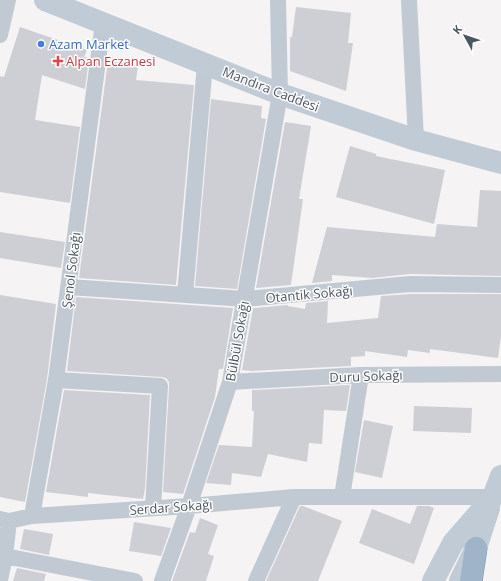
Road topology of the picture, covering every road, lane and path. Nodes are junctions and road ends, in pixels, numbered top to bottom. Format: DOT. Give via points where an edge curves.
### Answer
graph roads {
  1 [pos="8,0"];
  2 [pos="45,0"];
  3 [pos="278,0"];
  4 [pos="409,0"];
  5 [pos="103,23"];
  6 [pos="0,35"];
  7 [pos="205,64"];
  8 [pos="280,94"];
  9 [pos="416,140"];
  10 [pos="501,163"];
  11 [pos="501,285"];
  12 [pos="69,288"];
  13 [pos="185,295"];
  14 [pos="245,300"];
  15 [pos="501,374"];
  16 [pos="361,375"];
  17 [pos="56,380"];
  18 [pos="230,382"];
  19 [pos="501,476"];
  20 [pos="294,497"];
  21 [pos="342,497"];
  22 [pos="493,497"];
  23 [pos="189,506"];
  24 [pos="153,508"];
  25 [pos="32,516"];
  26 [pos="5,520"];
  27 [pos="476,548"];
  28 [pos="5,556"];
  29 [pos="0,580"];
  30 [pos="135,581"];
  31 [pos="162,581"];
  32 [pos="256,581"];
  33 [pos="433,581"];
  34 [pos="460,581"];
  35 [pos="471,581"];
  1 -- 6 [label="street"];
  2 -- 5 [label="main road, Mandıra Caddesi"];
  3 -- 8 [label="street, Bülbül Sokağı"];
  4 -- 9 [label="street"];
  5 -- 7 [label="main road, Mandıra Caddesi"];
  5 -- 12 [label="street, Şenol Sokağı"];
  7 -- 8 [label="main road, Mandıra Caddesi"];
  7 -- 13 [label="street"];
  8 -- 9 [label="main road, Mandıra Caddesi"];
  8 -- 14 [label="street, Bülbül Sokağı"];
  9 -- 10 [label="main road, Mandıra Caddesi"];
  11 -- 14 [label="street, Otantik Sokağı" via="410,284"];
  12 -- 13 [label="street, Otantik Sokağı"];
  12 -- 17 [label="street, Şenol Sokağı"];
  13 -- 14 [label="street, Otantik Sokağı"];
  14 -- 18 [label="street, Bülbül Sokağı"];
  15 -- 16 [label="street, Duru Sokağı"];
  16 -- 18 [label="street, Duru Sokağı"];
  16 -- 21 [label="street"];
  17 -- 24 [label="street" via="160,386"];
  17 -- 25 [label="street, Şenol Sokağı"];
  18 -- 23 [label="street, Bülbül Sokağı"];
  19 -- 22 [label="main road"];
  20 -- 21 [label="street, Serdar Sokağı"];
  20 -- 23 [label="street, Serdar Sokağı"];
  20 -- 32 [label="street"];
  21 -- 22 [label="street, Serdar Sokağı"];
  22 -- 27 [label="main road"];
  22 -- 33 [label="main road" via="453,543"];
  23 -- 24 [label="street, Serdar Sokağı"];
  23 -- 31 [label="street, Bülbül Sokağı"];
  24 -- 25 [label="street, Serdar Sokağı"];
  25 -- 26 [label="street, Serdar Sokağı"];
  26 -- 28 [label="street"];
  27 -- 34 [label="main road"];
  27 -- 35 [label="highway"];
  28 -- 29 [label="street"];
  28 -- 30 [label="street"];
}
